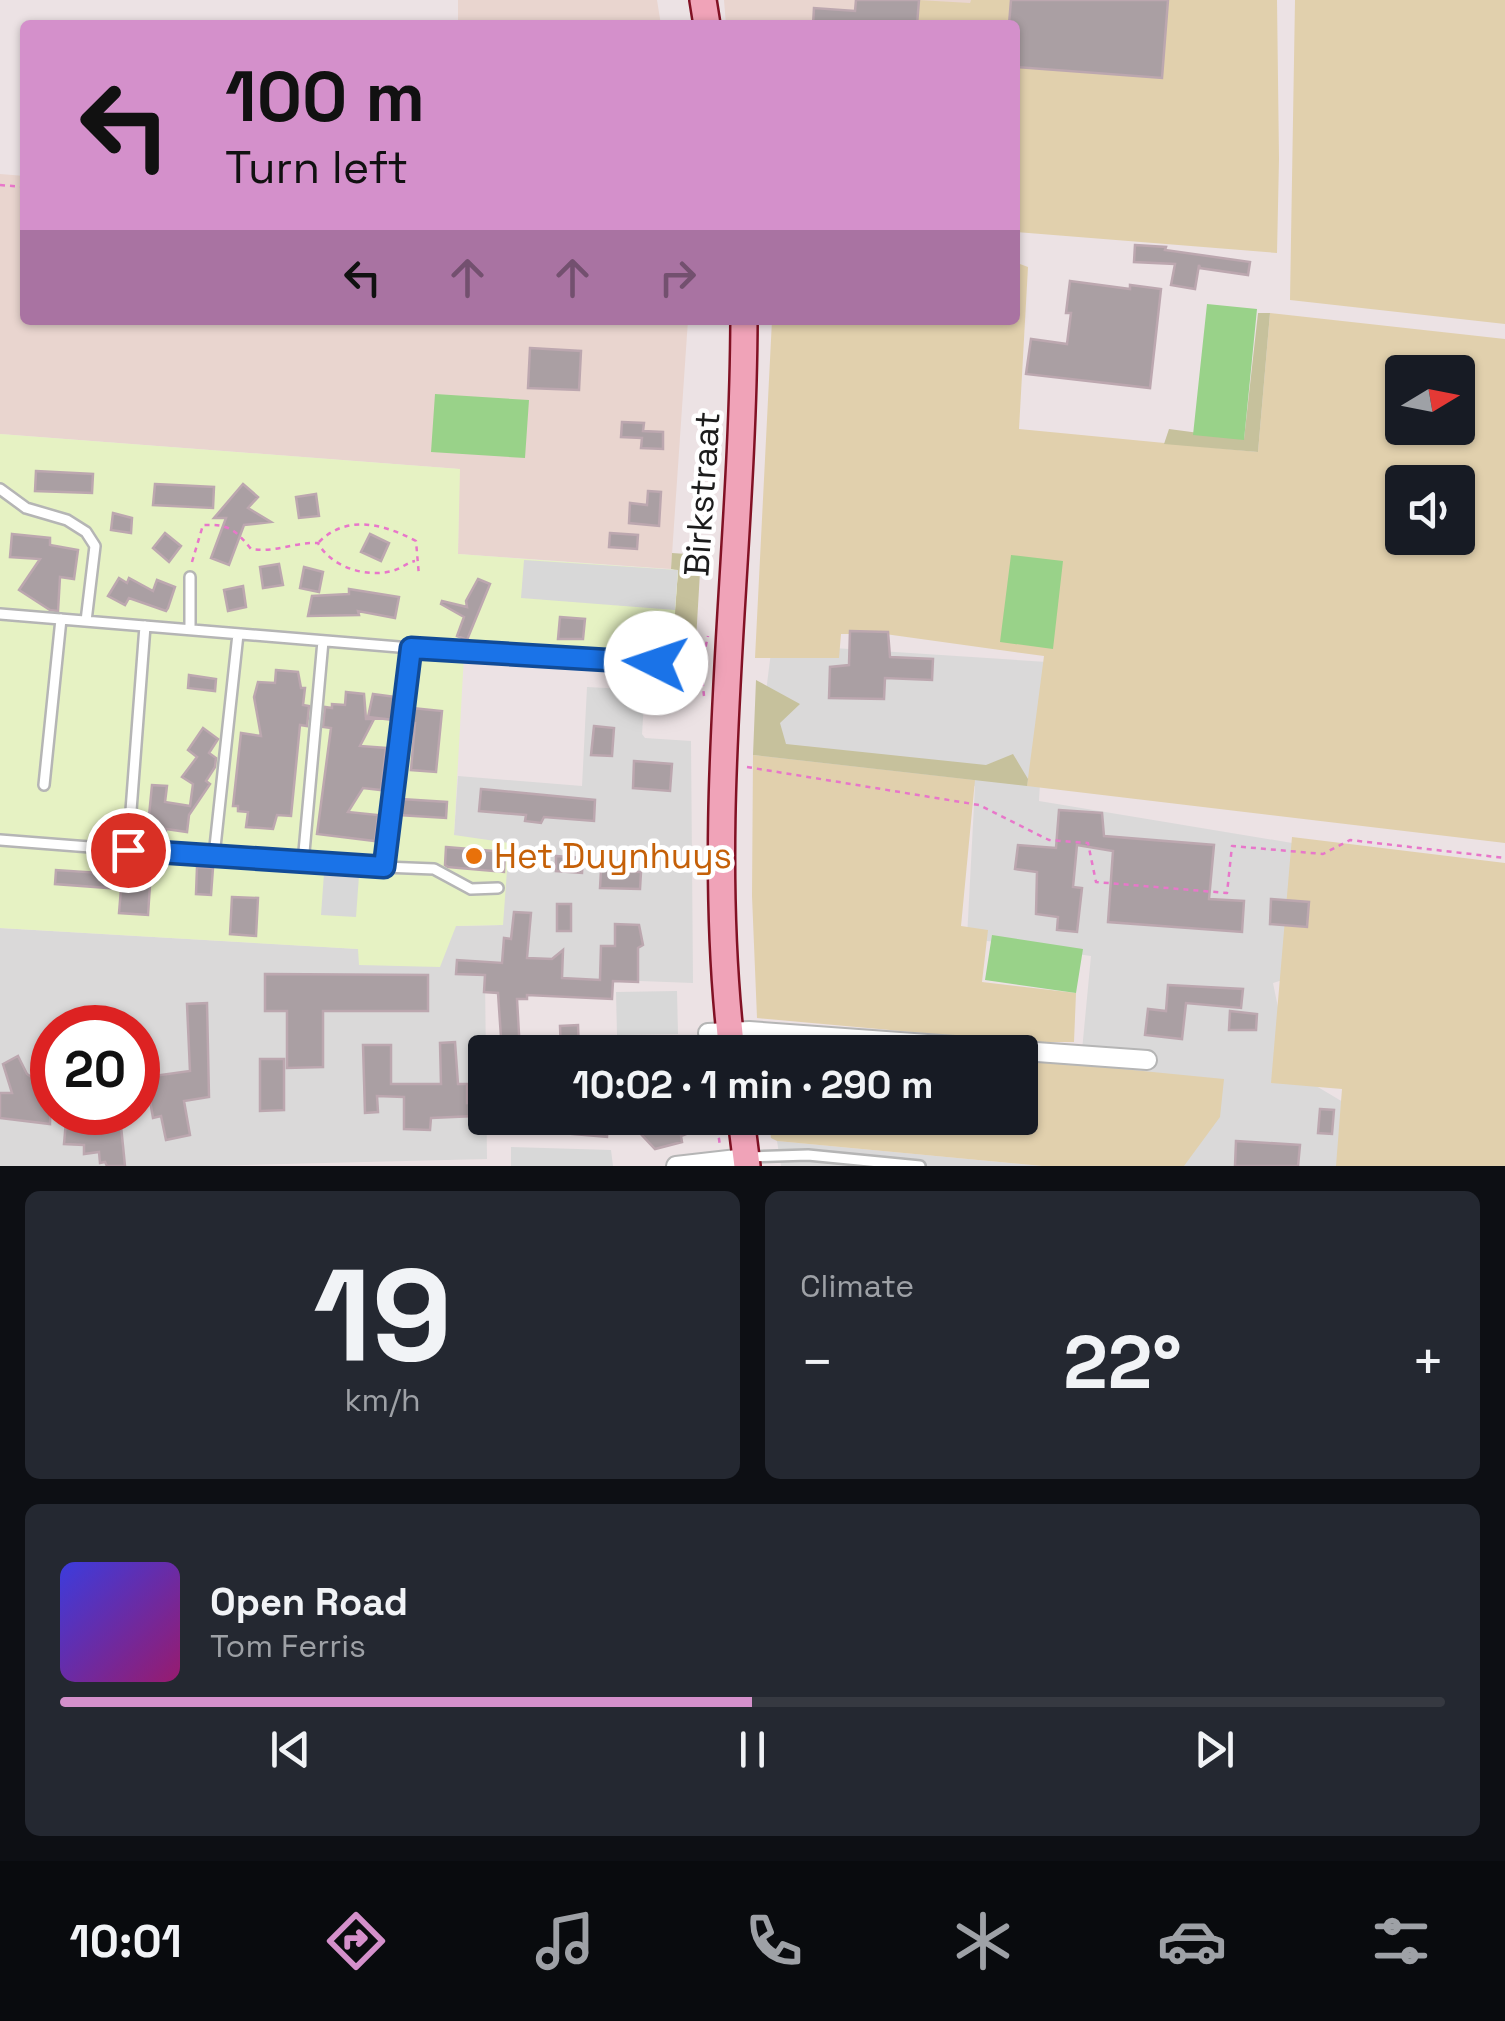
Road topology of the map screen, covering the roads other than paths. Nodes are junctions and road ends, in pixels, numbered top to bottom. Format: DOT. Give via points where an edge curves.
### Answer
graph roads {
  1 [pos="744,325"];
  2 [pos="0,489"];
  3 [pos="190,577"];
  4 [pos="0,614"];
  5 [pos="61,619"];
  6 [pos="86,620"];
  7 [pos="145,626"];
  8 [pos="190,629"];
  9 [pos="238,634"];
  10 [pos="324,641"];
  11 [pos="411,648"];
  12 [pos="656,663"];
  13 [pos="44,786"];
  14 [pos="0,840"];
  15 [pos="128,850"];
  16 [pos="214,856"];
  17 [pos="303,863"];
  18 [pos="384,867"];
  19 [pos="498,888"];
  20 [pos="723,1035"];
  21 [pos="1038,1055"];
  22 [pos="1147,1060"];
  23 [pos="740,1135"];
  24 [pos="739,1162"];
  25 [pos="676,1166"];
  26 [pos="920,1166"];
  1 -- 20 [label="main road, Birkstraat" via="723,766"];
  2 -- 6 [label="lane" via="26,508 86,532 95,546"];
  3 -- 8 [label="lane"];
  4 -- 5 [label="lane"];
  5 -- 6 [label="lane"];
  5 -- 13 [label="lane"];
  6 -- 7 [label="lane"];
  7 -- 8 [label="lane"];
  7 -- 15 [label="lane"];
  8 -- 9 [label="lane"];
  9 -- 10 [label="lane"];
  9 -- 16 [label="lane"];
  10 -- 11 [label="lane"];
  10 -- 17 [label="lane"];
  11 -- 12 [label="lane"];
  11 -- 18 [label="lane"];
  14 -- 15 [label="lane"];
  15 -- 16 [label="lane"];
  16 -- 17 [label="lane"];
  17 -- 18 [label="lane"];
  18 -- 19 [label="lane" via="434,868 471,889"];
  21 -- 22 [label="street, Birkstraat"];
  23 -- 24 [label="main road"];
  24 -- 25 [label="street"];
  24 -- 26 [label="lane" via="808,1155"];
}
